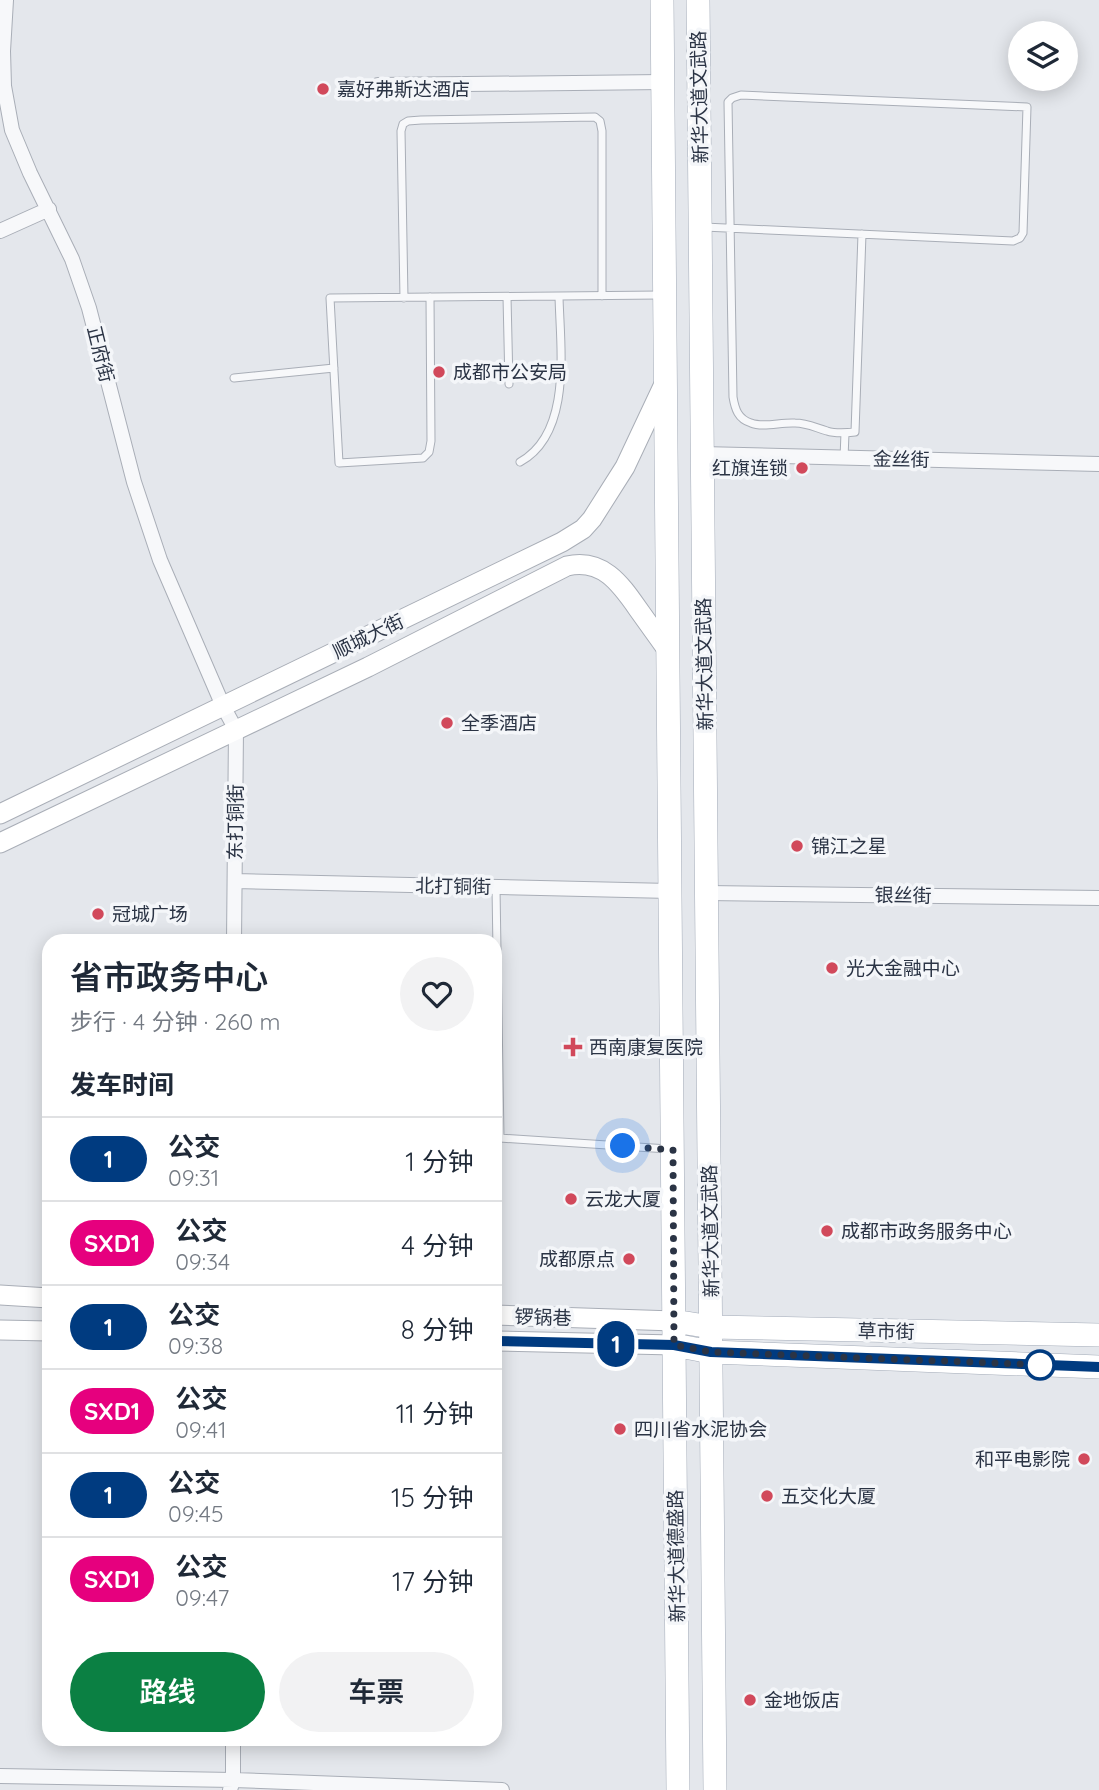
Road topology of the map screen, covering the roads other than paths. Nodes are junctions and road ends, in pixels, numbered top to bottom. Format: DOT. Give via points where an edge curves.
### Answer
graph roads {
  1 [pos="6,0"];
  2 [pos="662,0"];
  3 [pos="698,0"];
  4 [pos="663,82"];
  5 [pos="378,85"];
  6 [pos="49,209"];
  7 [pos="700,227"];
  8 [pos="730,229"];
  9 [pos="0,231"];
  10 [pos="862,234"];
  11 [pos="665,295"];
  12 [pos="559,296"];
  13 [pos="602,296"];
  14 [pos="430,297"];
  15 [pos="507,297"];
  16 [pos="404,298"];
  17 [pos="334,368"];
  18 [pos="234,379"];
  19 [pos="665,381"];
  20 [pos="509,384"];
  21 [pos="845,433"];
  22 [pos="702,454"];
  23 [pos="844,458"];
  24 [pos="520,462"];
  25 [pos="1099,464"];
  26 [pos="668,651"];
  27 [pos="223,706"];
  28 [pos="236,730"];
  29 [pos="0,814"];
  30 [pos="0,843"];
  31 [pos="235,881"];
  32 [pos="496,887"];
  33 [pos="670,891"];
  34 [pos="706,893"];
  35 [pos="1099,898"];
  36 [pos="234,934"];
  37 [pos="496,934"];
  38 [pos="502,1138"];
  39 [pos="673,1150"];
  40 [pos="0,1295"];
  41 [pos="42,1297"];
  42 [pos="502,1315"];
  43 [pos="674,1321"];
  44 [pos="711,1327"];
  45 [pos="0,1330"];
  46 [pos="42,1331"];
  47 [pos="1099,1335"];
  48 [pos="502,1341"];
  49 [pos="674,1345"];
  50 [pos="711,1352"];
  51 [pos="1099,1367"];
  52 [pos="233,1746"];
  53 [pos="0,1776"];
  54 [pos="231,1785"];
  55 [pos="502,1790"];
  56 [pos="678,1790"];
  57 [pos="715,1790"];
  1 -- 6 [label="street, 正府街" via="4,86 12,130"];
  2 -- 4 [label="main road, 新华大道文武路"];
  3 -- 7 [label="main road, 新华大道文武路"];
  4 -- 5 [label="street"];
  4 -- 11 [label="main road, 新华大道文武路"];
  6 -- 9 [label="street"];
  6 -- 27 [label="street, 正府街" via="89,308 145,518"];
  7 -- 8 [label="lane"];
  7 -- 22 [label="main road, 新华大道文武路"];
  8 -- 10 [label="lane"];
  8 -- 10 [label="lane" via="728,102 732,98 1027,107 1020,238"];
  8 -- 21 [label="lane" via="736,410 753,424 795,423"];
  10 -- 21 [label="lane" via="855,432"];
  11 -- 13 [label="lane"];
  11 -- 19 [label="main road, 新华大道文武路"];
  12 -- 13 [label="lane"];
  12 -- 15 [label="lane"];
  12 -- 24 [label="lane" via="558,404 541,444"];
  13 -- 16 [label="lane" via="602,131 595,117 403,124"];
  14 -- 15 [label="lane"];
  14 -- 16 [label="lane"];
  14 -- 17 [label="lane" via="431,441 423,458 339,463"];
  15 -- 20 [label="lane"];
  16 -- 17 [label="lane" via="330,298"];
  17 -- 18 [label="lane"];
  19 -- 26 [label="main road, 新华大道文武路"];
  19 -- 27 [label="main road, 顺城大街" via="625,467 583,529"];
  21 -- 23 [label="lane"];
  22 -- 23 [label="street, 金丝街"];
  22 -- 34 [label="main road, 新华大道文武路"];
  23 -- 25 [label="street, 金丝街"];
  26 -- 28 [label="main road, 顺城大街" via="617,581 590,565 567,565"];
  26 -- 33 [label="main road, 新华大道文武路"];
  27 -- 28 [label="street, 东打铜街"];
  27 -- 29 [label="main road, 顺城大街"];
  28 -- 30 [label="main road, 顺城大街"];
  28 -- 31 [label="street, 东打铜街"];
  31 -- 32 [label="street, 北打铜街"];
  31 -- 36 [label="street, 东打铜街"];
  32 -- 33 [label="street, 北打铜街"];
  32 -- 37 [label="lane"];
  33 -- 39 [label="main road, 新华大道文武路"];
  34 -- 35 [label="street, 银丝街"];
  34 -- 44 [label="main road, 新华大道文武路"];
  38 -- 39 [label="lane"];
  39 -- 43 [label="main road, 新华大道文武路"];
  40 -- 41 [label="main road"];
  42 -- 43 [label="main road, 锣锅巷"];
  43 -- 44 [label="main road, 草市街"];
  43 -- 49 [label="main road, 新华大道德盛路"];
  44 -- 47 [label="main road, 草市街"];
  44 -- 50 [label="main road, 新华大道德盛路"];
  45 -- 46 [label="main road"];
  48 -- 49 [label="main road, 锣锅巷"];
  49 -- 50 [label="main road, 草市街"];
  49 -- 56 [label="main road, 新华大道德盛路"];
  50 -- 51 [label="main road, 草市街"];
  50 -- 57 [label="main road, 新华大道德盛路"];
  52 -- 54 [label="street"];
  53 -- 54 [label="street"];
  54 -- 55 [label="street"];
}
